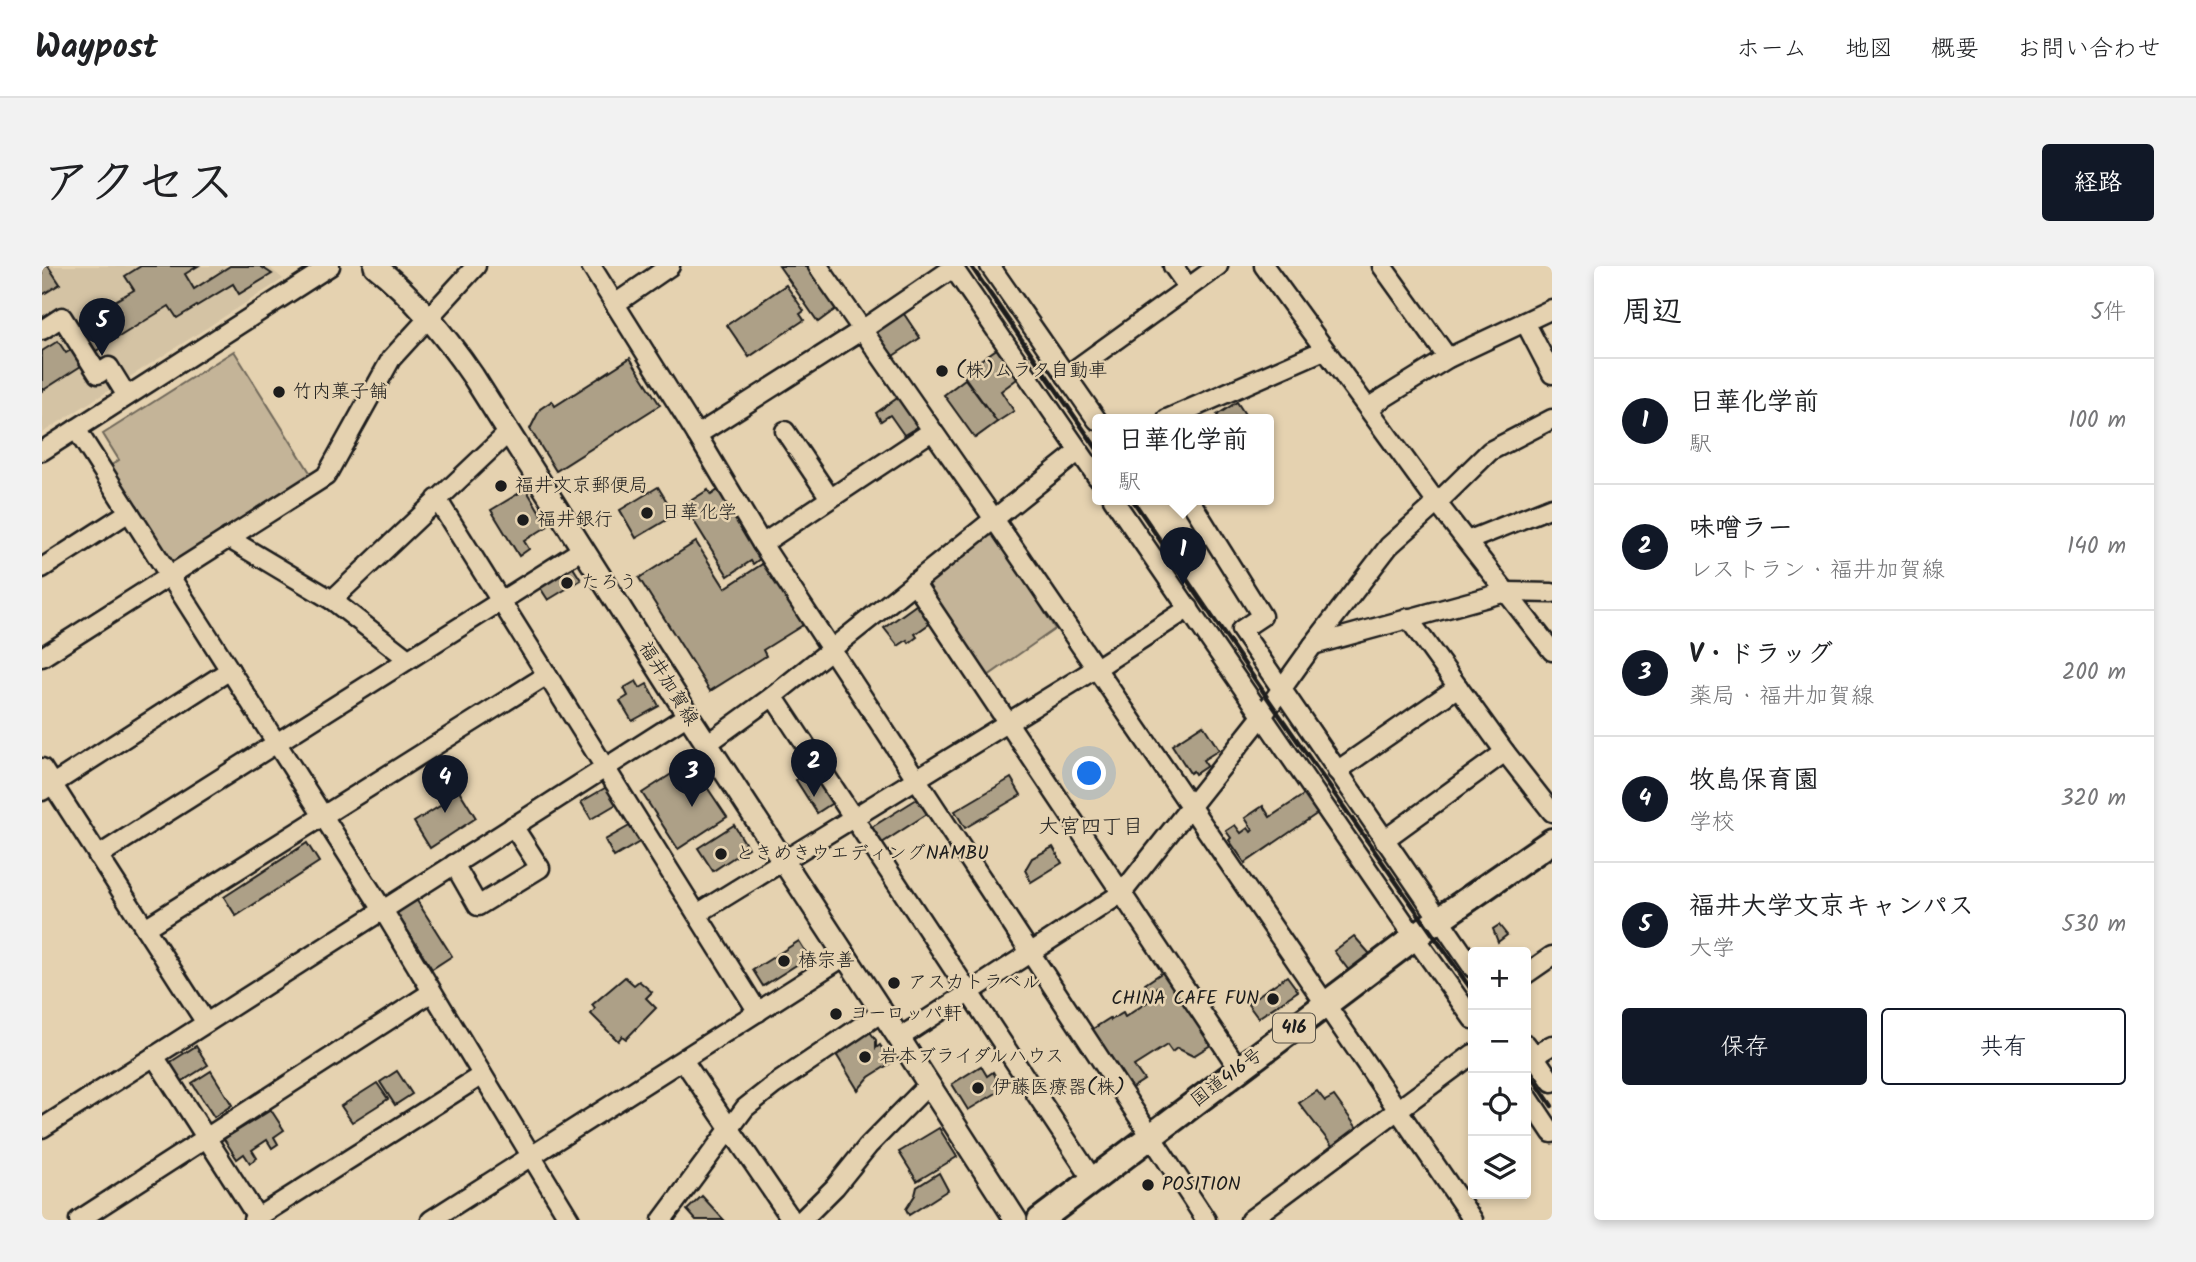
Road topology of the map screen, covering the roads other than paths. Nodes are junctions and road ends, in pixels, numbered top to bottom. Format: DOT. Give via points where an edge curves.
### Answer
graph roads {
  1 [pos="330,266"];
  2 [pos="375,266"];
  3 [pos="476,266"];
  4 [pos="592,266"];
  5 [pos="670,266"];
  6 [pos="818,266"];
  7 [pos="990,266"];
  8 [pos="1173,266"];
  9 [pos="1218,266"];
  10 [pos="1264,266"];
  11 [pos="1405,266"];
  12 [pos="953,267"];
  13 [pos="1386,272"];
  14 [pos="1188,288"];
  15 [pos="615,304"];
  16 [pos="1552,309"];
  17 [pos="429,318"];
  18 [pos="1525,322"];
  19 [pos="42,330"];
  20 [pos="862,330"];
  21 [pos="1324,350"];
  22 [pos="1448,358"];
  23 [pos="1552,374"];
  24 [pos="1066,376"];
  25 [pos="127,396"];
  26 [pos="1369,407"];
  27 [pos="1093,414"];
  28 [pos="1178,414"];
  29 [pos="1552,419"];
  30 [pos="76,429"];
  31 [pos="932,430"];
  32 [pos="785,431"];
  33 [pos="509,432"];
  34 [pos="698,435"];
  35 [pos="42,451"];
  36 [pos="1079,451"];
  37 [pos="1092,470"];
  38 [pos="830,498"];
  39 [pos="438,499"];
  40 [pos="1437,503"];
  41 [pos="1117,505"];
  42 [pos="1193,505"];
  43 [pos="1552,507"];
  44 [pos="129,512"];
  45 [pos="994,519"];
  46 [pos="228,538"];
  47 [pos="1467,541"];
  48 [pos="762,544"];
  49 [pos="583,549"];
  50 [pos="42,568"];
  51 [pos="170,575"];
  52 [pos="914,582"];
  53 [pos="1506,592"];
  54 [pos="1552,593"];
  55 [pos="331,600"];
  56 [pos="501,600"];
  57 [pos="1189,608"];
  58 [pos="1408,618"];
  59 [pos="1313,645"];
  60 [pos="830,649"];
  61 [pos="1552,651"];
  62 [pos="42,657"];
  63 [pos="408,659"];
  64 [pos="1096,668"];
  65 [pos="230,670"];
  66 [pos="547,675"];
  67 [pos="1458,687"];
  68 [pos="1281,690"];
  69 [pos="773,696"];
  70 [pos="688,715"];
  71 [pos="1263,715"];
  72 [pos="1008,723"];
  73 [pos="276,742"];
  74 [pos="707,744"];
  75 [pos="1505,752"];
  76 [pos="605,767"];
  77 [pos="42,768"];
  78 [pos="1337,771"];
  79 [pos="918,778"];
  80 [pos="47,788"];
  81 [pos="1190,806"];
  82 [pos="1552,812"];
  83 [pos="323,816"];
  84 [pos="855,818"];
  85 [pos="513,826"];
  86 [pos="1384,840"];
  87 [pos="1552,841"];
  88 [pos="99,856"];
  89 [pos="783,861"];
  90 [pos="454,864"];
  91 [pos="1122,893"];
  92 [pos="383,910"];
  93 [pos="697,914"];
  94 [pos="1439,919"];
  95 [pos="145,928"];
  96 [pos="1415,938"];
  97 [pos="1031,953"];
  98 [pos="845,956"];
  99 [pos="1552,956"];
  100 [pos="1468,961"];
  101 [pos="1531,971"];
  102 [pos="432,992"];
  103 [pos="970,993"];
  104 [pos="1326,1005"];
  105 [pos="758,1012"];
  106 [pos="1468,1012"];
  107 [pos="882,1013"];
  108 [pos="206,1023"];
  109 [pos="900,1038"];
  110 [pos="1552,1045"];
  111 [pos="1531,1050"];
  112 [pos="1531,1051"];
  113 [pos="154,1056"];
  114 [pos="1468,1058"];
  115 [pos="682,1060"];
  116 [pos="1239,1069"];
  117 [pos="482,1075"];
  118 [pos="1552,1082"];
  119 [pos="929,1084"];
  120 [pos="1531,1102"];
  121 [pos="1398,1110"];
  122 [pos="42,1128"];
  123 [pos="730,1128"];
  124 [pos="1552,1133"];
  125 [pos="1150,1136"];
  126 [pos="206,1138"];
  127 [pos="531,1156"];
  128 [pos="1093,1180"];
  129 [pos="256,1219"];
  130 [pos="79,1220"];
  131 [pos="431,1220"];
  132 [pos="570,1220"];
  133 [pos="662,1220"];
  134 [pos="792,1220"];
  135 [pos="802,1220"];
  136 [pos="1016,1220"];
  137 [pos="1040,1220"];
  138 [pos="1206,1220"];
  139 [pos="1250,1220"];
  140 [pos="1473,1220"];
  1 -- 25 [label="street"];
  2 -- 17 [label="main road, 福井加賀線"];
  3 -- 17 [label="street"];
  4 -- 15 [label="street"];
  5 -- 15 [label="street"];
  6 -- 20 [label="street"];
  7 -- 24 [label="street"];
  8 -- 14 [label="street"];
  9 -- 14 [label="street"];
  10 -- 21 [label="street"];
  11 -- 13 [label="street"];
  12 -- 20 [label="street"];
  12 -- 36 [label="street"];
  13 -- 22 [label="street"];
  14 -- 24 [label="street"];
  15 -- 34 [label="street"];
  16 -- 18 [label="street"];
  17 -- 33 [label="main road, 福井加賀線"];
  17 -- 46 [label="street" via="391,359 326,476"];
  18 -- 22 [label="street"];
  18 -- 23 [label="street"];
  19 -- 25 [label="street" via="62,317 98,374 109,367"];
  20 -- 31 [label="street"];
  20 -- 34 [label="street"];
  21 -- 26 [label="street"];
  21 -- 28 [label="street"];
  22 -- 26 [label="street"];
  24 -- 27 [label="street"];
  25 -- 30 [label="street"];
  26 -- 40 [label="street"];
  29 -- 40 [label="street" via="1490,451"];
  30 -- 35 [label="street"];
  30 -- 44 [label="street"];
  31 -- 38 [label="street"];
  31 -- 45 [label="street"];
  32 -- 38 [label="street"];
  33 -- 39 [label="street"];
  33 -- 49 [label="main road, 福井加賀線"];
  34 -- 48 [label="street"];
  36 -- 37 [label="street"];
  36 -- 45 [label="street"];
  38 -- 48 [label="street"];
  39 -- 55 [label="street"];
  39 -- 56 [label="street"];
  40 -- 47 [label="street"];
  40 -- 59 [label="street" via="1389,545"];
  41 -- 57 [label="street"];
  42 -- 68 [label="street" via="1262,616 1241,630"];
  43 -- 47 [label="street"];
  44 -- 50 [label="street"];
  44 -- 51 [label="street"];
  45 -- 52 [label="street"];
  45 -- 64 [label="street"];
  46 -- 51 [label="street"];
  46 -- 55 [label="street"];
  47 -- 53 [label="street"];
  48 -- 60 [label="street"];
  49 -- 56 [label="street"];
  49 -- 70 [label="main road, 福井加賀線"];
  51 -- 62 [label="street"];
  51 -- 65 [label="street"];
  52 -- 60 [label="street"];
  52 -- 72 [label="street"];
  53 -- 54 [label="street"];
  53 -- 58 [label="street"];
  53 -- 61 [label="street"];
  55 -- 63 [label="street"];
  56 -- 63 [label="street"];
  56 -- 66 [label="street"];
  57 -- 64 [label="street"];
  57 -- 71 [label="street"];
  58 -- 59 [label="street"];
  58 -- 67 [label="street"];
  59 -- 68 [label="street"];
  60 -- 69 [label="street"];
  60 -- 79 [label="street"];
  63 -- 73 [label="street"];
  64 -- 72 [label="street"];
  64 -- 81 [label="street"];
  65 -- 73 [label="street"];
  65 -- 80 [label="street"];
  66 -- 76 [label="street"];
  66 -- 83 [label="street"];
  67 -- 75 [label="street"];
  67 -- 78 [label="street"];
  68 -- 71 [label="street"];
  68 -- 78 [label="street"];
  69 -- 74 [label="street"];
  69 -- 84 [label="street"];
  70 -- 74 [label="main road, 福井加賀線"];
  70 -- 76 [label="street"];
  71 -- 81 [label="street"];
  71 -- 96 [label="street"];
  72 -- 79 [label="street"];
  72 -- 91 [label="street"];
  73 -- 83 [label="street"];
  73 -- 88 [label="street"];
  74 -- 89 [label="main road, 福井加賀線"];
  75 -- 82 [label="street"];
  75 -- 86 [label="street"];
  76 -- 85 [label="street"];
  76 -- 93 [label="street"];
  77 -- 80 [label="street"];
  78 -- 86 [label="street"];
  79 -- 84 [label="street"];
  79 -- 97 [label="street"];
  80 -- 88 [label="street"];
  81 -- 91 [label="street"];
  81 -- 104 [label="street"];
  83 -- 92 [label="street"];
  83 -- 95 [label="street"];
  84 -- 89 [label="street"];
  84 -- 103 [label="street"];
  85 -- 90 [label="street"];
  85 -- 90 [label="street" via="540,869 478,906"];
  86 -- 94 [label="street"];
  87 -- 94 [label="highway, 国道416号 / 416"];
  88 -- 95 [label="street"];
  89 -- 93 [label="street"];
  89 -- 98 [label="main road, 福井加賀線"];
  90 -- 92 [label="street"];
  91 -- 97 [label="street"];
  91 -- 116 [label="street"];
  92 -- 102 [label="street"];
  92 -- 108 [label="street"];
  93 -- 105 [label="street"];
  94 -- 96 [label="highway, 国道416号 / 416"];
  94 -- 100 [label="street"];
  95 -- 108 [label="street"];
  96 -- 104 [label="highway, 国道416号 / 416"];
  96 -- 106 [label="street"];
  97 -- 103 [label="street"];
  97 -- 125 [label="street"];
  98 -- 105 [label="street"];
  98 -- 107 [label="main road, 福井加賀線"];
  99 -- 101 [label="street"];
  102 -- 117 [label="street"];
  102 -- 126 [label="street"];
  103 -- 109 [label="street"];
  103 -- 128 [label="street"];
  104 -- 116 [label="highway, 国道416号 / 416"];
  104 -- 121 [label="street"];
  105 -- 115 [label="street"];
  107 -- 109 [label="main road, 福井加賀線"];
  107 -- 123 [label="street" via="774,1085 745,1108"];
  108 -- 113 [label="street"];
  109 -- 119 [label="main road, 福井加賀線"];
  110 -- 111 [label="street"];
  112 -- 118 [label="street"];
  113 -- 122 [label="street"];
  113 -- 126 [label="street"];
  114 -- 121 [label="street"];
  115 -- 123 [label="street"];
  115 -- 127 [label="street"];
  116 -- 125 [label="highway, 国道416号 / 416"];
  117 -- 127 [label="street"];
  117 -- 129 [label="street"];
  119 -- 135 [label="street"];
  119 -- 136 [label="main road, 福井加賀線"];
  120 -- 124 [label="street"];
  121 -- 139 [label="street"];
  121 -- 140 [label="street"];
  123 -- 133 [label="street"];
  123 -- 134 [label="street"];
  125 -- 128 [label="highway, 国道416号 / 416"];
  125 -- 138 [label="street"];
  126 -- 129 [label="street"];
  126 -- 130 [label="street"];
  127 -- 131 [label="street"];
  127 -- 132 [label="street"];
  128 -- 137 [label="highway, 国道416号 / 416"];
}
